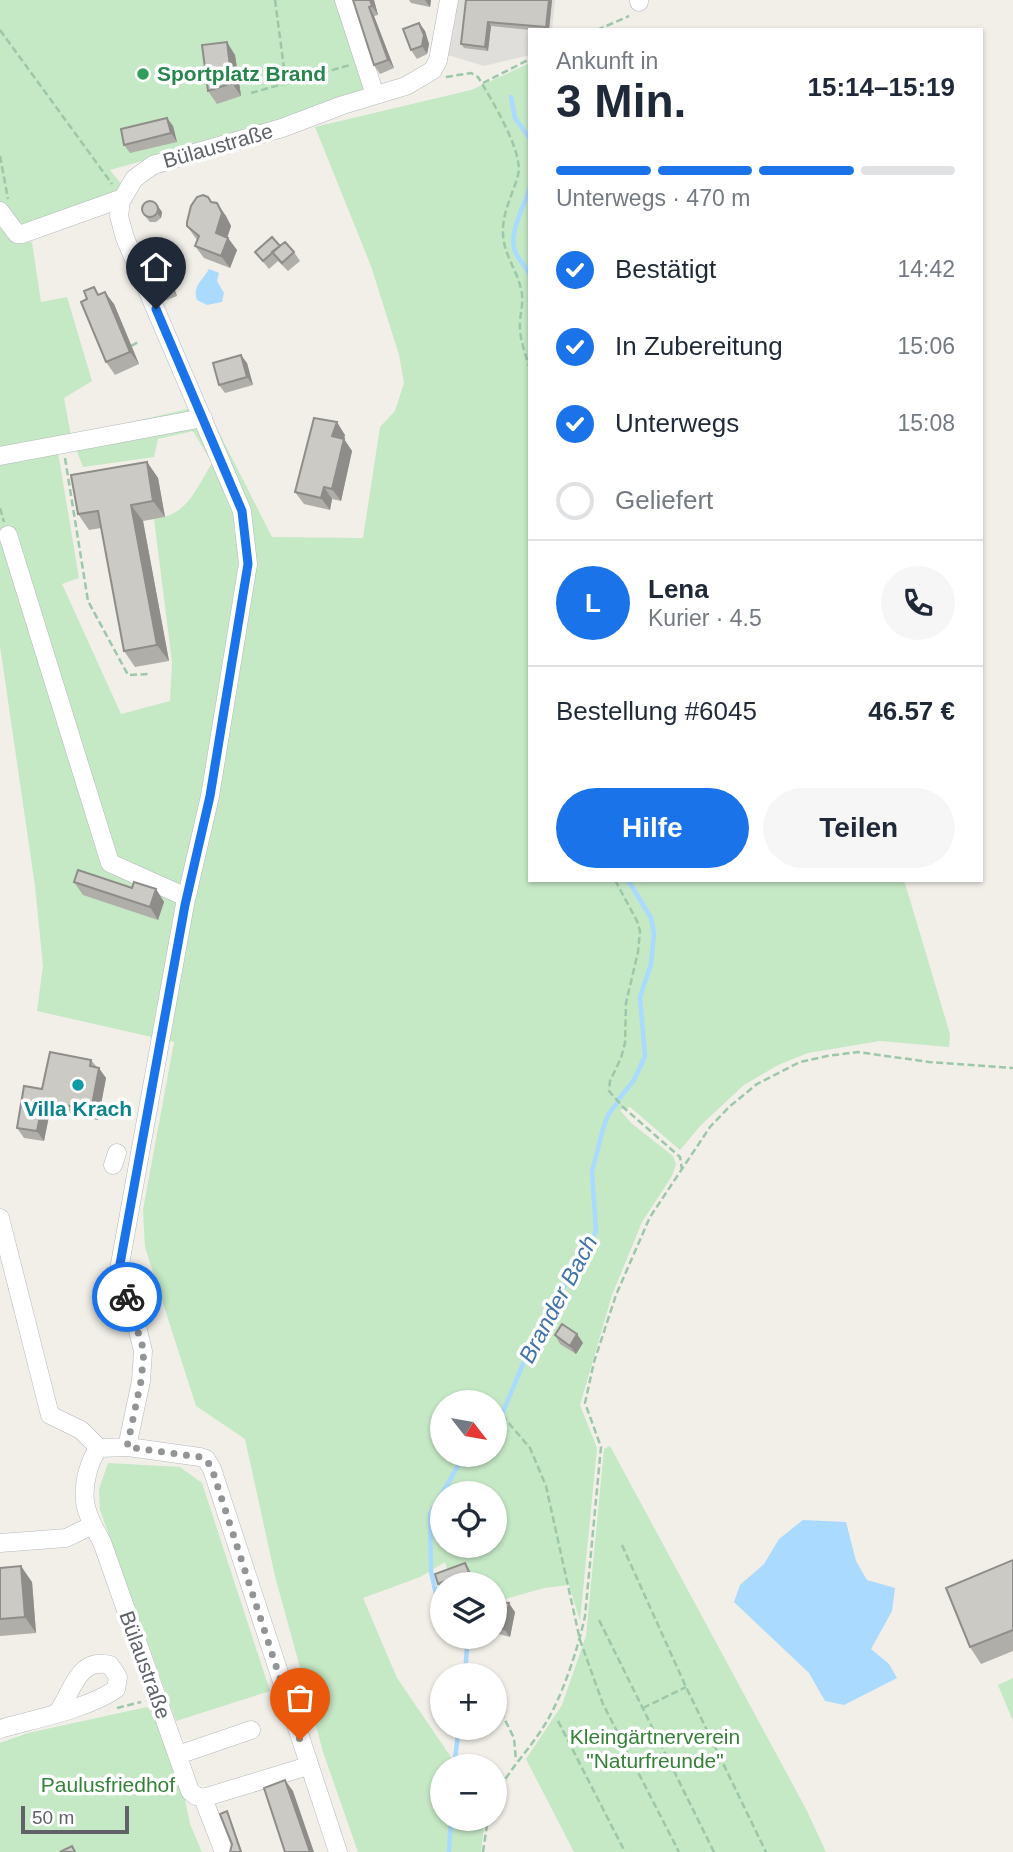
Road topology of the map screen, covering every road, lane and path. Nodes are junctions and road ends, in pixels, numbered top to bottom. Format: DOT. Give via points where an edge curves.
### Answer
graph roads {
  1 [pos="275,0"];
  2 [pos="344,0"];
  3 [pos="449,0"];
  4 [pos="639,1"];
  5 [pos="602,28"];
  6 [pos="0,30"];
  7 [pos="363,61"];
  8 [pos="528,61"];
  9 [pos="438,73"];
  10 [pos="286,83"];
  11 [pos="482,83"];
  12 [pos="251,93"];
  13 [pos="375,95"];
  14 [pos="0,156"];
  15 [pos="123,198"];
  16 [pos="5,207"];
  17 [pos="140,341"];
  18 [pos="131,346"];
  19 [pos="528,362"];
  20 [pos="204,418"];
  21 [pos="63,445"];
  22 [pos="0,456"];
  23 [pos="8,535"];
  24 [pos="150,674"];
  25 [pos="616,882"];
  26 [pos="186,897"];
  27 [pos="1013,1068"];
  28 [pos="682,1170"];
  29 [pos="0,1218"];
  30 [pos="508,1419"];
  31 [pos="127,1447"];
  32 [pos="99,1448"];
  33 [pos="93,1525"];
  34 [pos="0,1543"];
  35 [pos="622,1545"];
  36 [pos="599,1619"];
  37 [pos="580,1640"];
  38 [pos="686,1687"];
  39 [pos="643,1708"];
  40 [pos="58,1712"];
  41 [pos="558,1721"];
  42 [pos="507,1724"];
  43 [pos="0,1729"];
  44 [pos="251,1730"];
  45 [pos="177,1755"];
  46 [pos="516,1761"];
  47 [pos="308,1766"];
  48 [pos="507,1774"];
  49 [pos="203,1798"];
  50 [pos="486,1831"];
  51 [pos="224,1852"];
  52 [pos="338,1852"];
  53 [pos="484,1852"];
  54 [pos="625,1852"];
  55 [pos="679,1852"];
  56 [pos="714,1852"];
  57 [pos="766,1852"];
  1 -- 10 [label="path"];
  2 -- 7 [label="street"];
  3 -- 9 [label="street"];
  4 -- 5 [label="path" via="644,10"];
  6 -- 15 [label="path"];
  7 -- 10 [label="path"];
  7 -- 13 [label="street"];
  8 -- 11 [label="path"];
  9 -- 11 [label="path" via="471,73"];
  9 -- 13 [label="street, Bülaustraße"];
  10 -- 12 [label="path"];
  11 -- 19 [label="path" via="520,163 502,231 521,286 521,338"];
  13 -- 15 [label="street, Bülaustraße" via="282,128 153,165 134,179"];
  14 -- 16 [label="path"];
  15 -- 16 [label="street" via="22,234 17,234"];
  15 -- 20 [label="street" via="119,216 125,238"];
  17 -- 18 [label="path"];
  20 -- 21 [label="street"];
  20 -- 26 [label="street" via="242,511 248,564 210,796"];
  21 -- 22 [label="street"];
  21 -- 24 [label="path" via="88,601 128,674"];
  23 -- 26 [label="street" via="110,863"];
  25 -- 28 [label="path" via="640,931 626,1003 625,1043 609,1091 680,1157"];
  26 -- 31 [label="street" via="120,1264 144,1351"];
  27 -- 28 [label="path" via="858,1052 800,1062 757,1084 729,1107"];
  28 -- 37 [label="path" via="650,1217 616,1296 585,1403 601,1447"];
  29 -- 32 [label="street" via="50,1415 81,1430"];
  30 -- 37 [label="path" via="530,1448 546,1486"];
  31 -- 32 [label="street"];
  31 -- 47 [label="street" via="200,1457 212,1469"];
  32 -- 33 [label="street, Bülaustraße" via="88,1471 85,1501"];
  33 -- 34 [label="street" via="66,1538"];
  33 -- 45 [label="street, Bülaustraße"];
  35 -- 38 [label="path"];
  36 -- 39 [label="path"];
  37 -- 46 [label="path" via="550,1716"];
  37 -- 55 [label="path" via="603,1704"];
  38 -- 39 [label="path"];
  38 -- 57 [label="path"];
  39 -- 56 [label="path"];
  40 -- 43 [label="street"];
  41 -- 54 [label="path"];
  42 -- 46 [label="path"];
  44 -- 45 [label="street"];
  45 -- 49 [label="street, Bülaustraße" via="190,1791"];
  46 -- 48 [label="path"];
  47 -- 49 [label="street"];
  47 -- 52 [label="street"];
  49 -- 51 [label="street, Bülaustraße"];
  50 -- 53 [label="path"];
}
